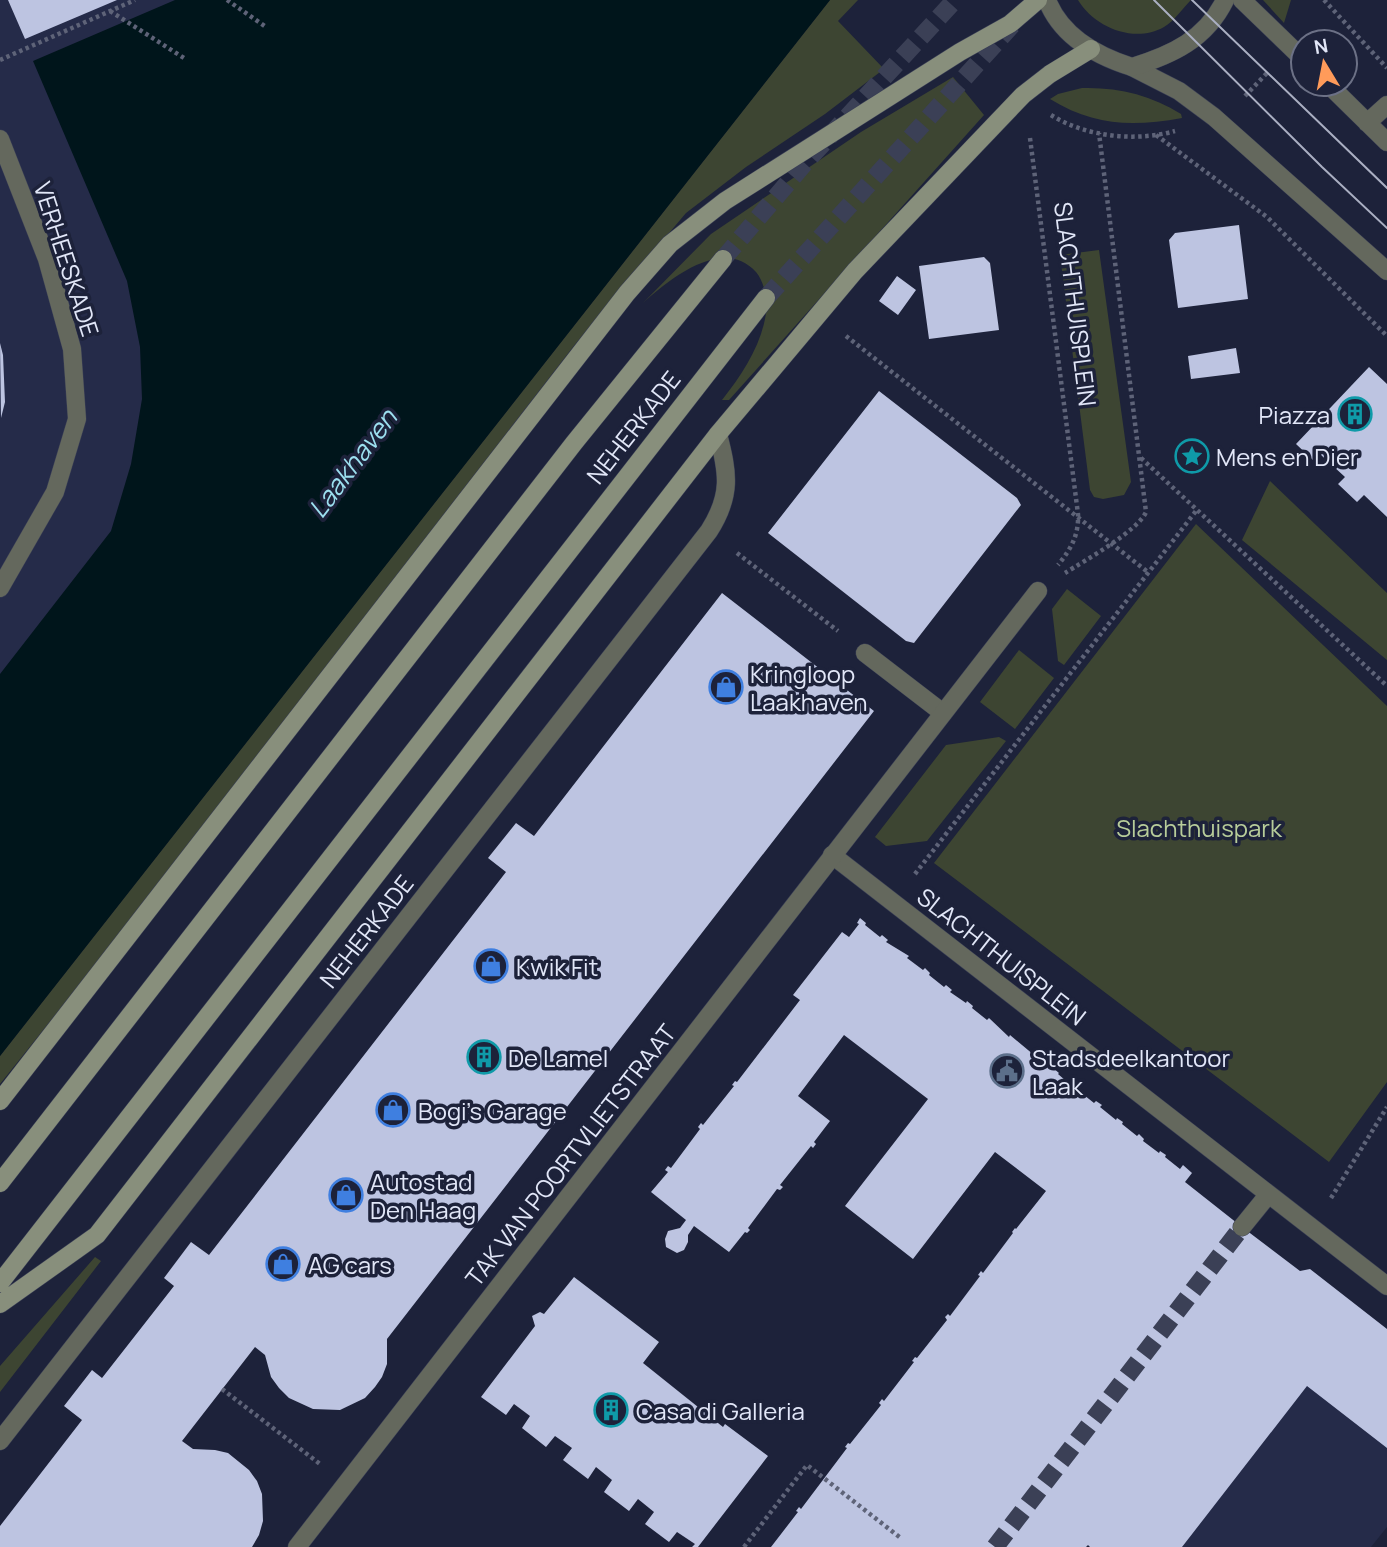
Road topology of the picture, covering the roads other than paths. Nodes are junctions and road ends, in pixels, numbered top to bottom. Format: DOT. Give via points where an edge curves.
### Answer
graph roads {
  1 [pos="1038,0"];
  2 [pos="1047,0"];
  3 [pos="1224,0"];
  4 [pos="1242,0"];
  5 [pos="1289,45"];
  6 [pos="1091,49"];
  7 [pos="1132,67"];
  8 [pos="1342,98"];
  9 [pos="1387,105"];
  10 [pos="1367,123"];
  11 [pos="0,139"];
  12 [pos="1387,142"];
  13 [pos="723,259"];
  14 [pos="1387,271"];
  15 [pos="766,298"];
  16 [pos="718,434"];
  17 [pos="0,588"];
  18 [pos="1038,591"];
  19 [pos="865,653"];
  20 [pos="943,713"];
  21 [pos="832,855"];
  22 [pos="0,1101"];
  23 [pos="0,1183"];
  24 [pos="1268,1195"];
  25 [pos="1242,1227"];
  26 [pos="0,1283"];
  27 [pos="1387,1286"];
  28 [pos="0,1304"];
  29 [pos="0,1441"];
  30 [pos="297,1547"];
  1 -- 22 [label="main road" via="1010,24 725,201 670,244 627,293"];
  2 -- 6 [label="street" via="1061,25"];
  3 -- 7 [label="street" via="1208,26 1188,45"];
  4 -- 5 [label="street"];
  6 -- 7 [label="street"];
  6 -- 16 [label="main road" via="1023,95 894,228"];
  7 -- 14 [label="street" via="1180,91 1214,117"];
  8 -- 10 [label="street"];
  9 -- 10 [label="street"];
  10 -- 12 [label="street"];
  11 -- 17 [label="street, VERHEESKADE" via="47,259 69,336 77,419 55,492"];
  13 -- 23 [label="main road, NEHERKADE" via="574,443"];
  15 -- 26 [label="main road, NEHERKADE"];
  16 -- 28 [label="main road" via="97,1235"];
  16 -- 29 [label="street, NEHERKADE" via="727,482 709,531"];
  18 -- 20 [label="street"];
  19 -- 20 [label="street"];
  20 -- 21 [label="street"];
  21 -- 24 [label="street, SLACHTHUISPLEIN"];
  21 -- 30 [label="street, TAK VAN POORTVLIETSTRAAT"];
  24 -- 25 [label="street"];
  24 -- 27 [label="street, SLACHTHUISPLEIN"];
}
